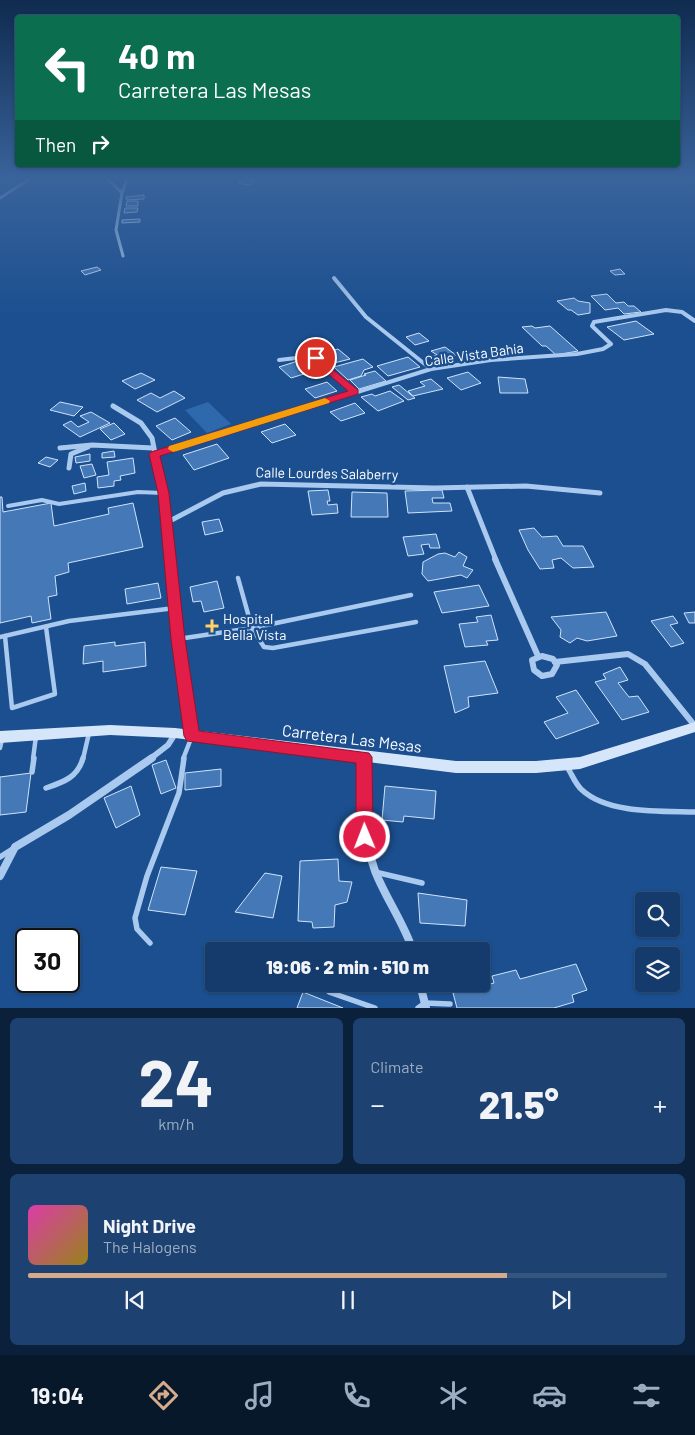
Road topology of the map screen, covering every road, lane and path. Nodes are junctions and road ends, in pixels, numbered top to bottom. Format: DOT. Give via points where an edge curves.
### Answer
graph roads {
  1 [pos="117,223"];
  2 [pos="123,256"];
  3 [pos="334,278"];
  4 [pos="695,321"];
  5 [pos="279,360"];
  6 [pos="431,369"];
  7 [pos="355,392"];
  8 [pos="113,406"];
  9 [pos="92,445"];
  10 [pos="60,448"];
  11 [pos="153,448"];
  12 [pos="154,454"];
  13 [pos="69,468"];
  14 [pos="468,487"];
  15 [pos="163,493"];
  16 [pos="600,493"];
  17 [pos="8,506"];
  18 [pos="166,524"];
  19 [pos="238,578"];
  20 [pos="411,595"];
  21 [pos="175,608"];
  22 [pos="416,622"];
  23 [pos="46,626"];
  24 [pos="252,628"];
  25 [pos="2,637"];
  26 [pos="178,639"];
  27 [pos="538,656"];
  28 [pos="555,662"];
  29 [pos="695,727"];
  30 [pos="89,731"];
  31 [pos="175,733"];
  32 [pos="36,734"];
  33 [pos="192,736"];
  34 [pos="1,741"];
  35 [pos="364,757"];
  36 [pos="566,765"];
  37 [pos="32,772"];
  38 [pos="46,788"];
  39 [pos="695,812"];
  40 [pos="15,847"];
  41 [pos="0,857"];
  42 [pos="376,872"];
  43 [pos="0,876"];
  44 [pos="422,883"];
  45 [pos="410,942"];
  46 [pos="150,943"];
  47 [pos="329,992"];
  48 [pos="421,992"];
  49 [pos="450,1004"];
  50 [pos="423,1006"];
  51 [pos="375,1008"];
  1 -- 2 [label="street"];
  3 -- 6 [label="street" via="366,317"];
  4 -- 6 [label="street, Calle Vista Bahía" via="682,312 666,310 594,322 592,326 611,344 603,349"];
  5 -- 7 [label="street" via="316,358"];
  6 -- 7 [label="street, Calle Vista Bahía"];
  7 -- 12 [label="street, Calle Vista Bahía"];
  8 -- 11 [label="street" via="141,423 152,438"];
  9 -- 10 [label="street"];
  9 -- 11 [label="street"];
  9 -- 13 [label="street" via="71,454"];
  11 -- 12 [label="street"];
  12 -- 15 [label="street"];
  14 -- 16 [label="street, Calle Lourdes Salaberry" via="543,486"];
  14 -- 18 [label="street, Calle Lourdes Salaberry" via="244,485 219,494"];
  14 -- 27 [label="street" via="482,529"];
  15 -- 17 [label="lane" via="138,492 59,504 42,500"];
  15 -- 18 [label="street"];
  18 -- 21 [label="street"];
  19 -- 24 [label="lane"];
  20 -- 24 [label="lane"];
  21 -- 23 [label="lane"];
  21 -- 26 [label="street"];
  22 -- 24 [label="lane" via="273,648 264,647"];
  23 -- 25 [label="lane"];
  23 -- 25 [label="lane" via="55,694 12,708"];
  24 -- 26 [label="lane"];
  26 -- 33 [label="street"];
  27 -- 28 [label="street" via="549,657"];
  27 -- 28 [label="street" via="530,667 540,675 549,676 556,672"];
  28 -- 29 [label="street" via="628,654 637,658"];
  29 -- 36 [label="street, Carretera Las Mesas"];
  30 -- 31 [label="street, Carretera Las Mesas"];
  30 -- 32 [label="street, Carretera Las Mesas"];
  30 -- 38 [label="lane" via="77,775 65,783"];
  31 -- 33 [label="street, Carretera Las Mesas"];
  31 -- 40 [label="street" via="168,745 144,764"];
  32 -- 34 [label="street, Carretera Las Mesas"];
  32 -- 37 [label="lane"];
  33 -- 35 [label="street, Carretera Las Mesas"];
  33 -- 46 [label="lane" via="183,760 179,793 147,876 135,918 137,929"];
  35 -- 36 [label="street, Carretera Las Mesas" via="464,768"];
  35 -- 42 [label="street" via="365,837"];
  36 -- 39 [label="lane" via="582,790 610,804"];
  40 -- 41 [label="lane"];
  40 -- 43 [label="street"];
  42 -- 44 [label="lane"];
  42 -- 45 [label="street"];
  47 -- 51 [label="lane"];
  48 -- 50 [label="street"];
  49 -- 50 [label="lane"];
}
